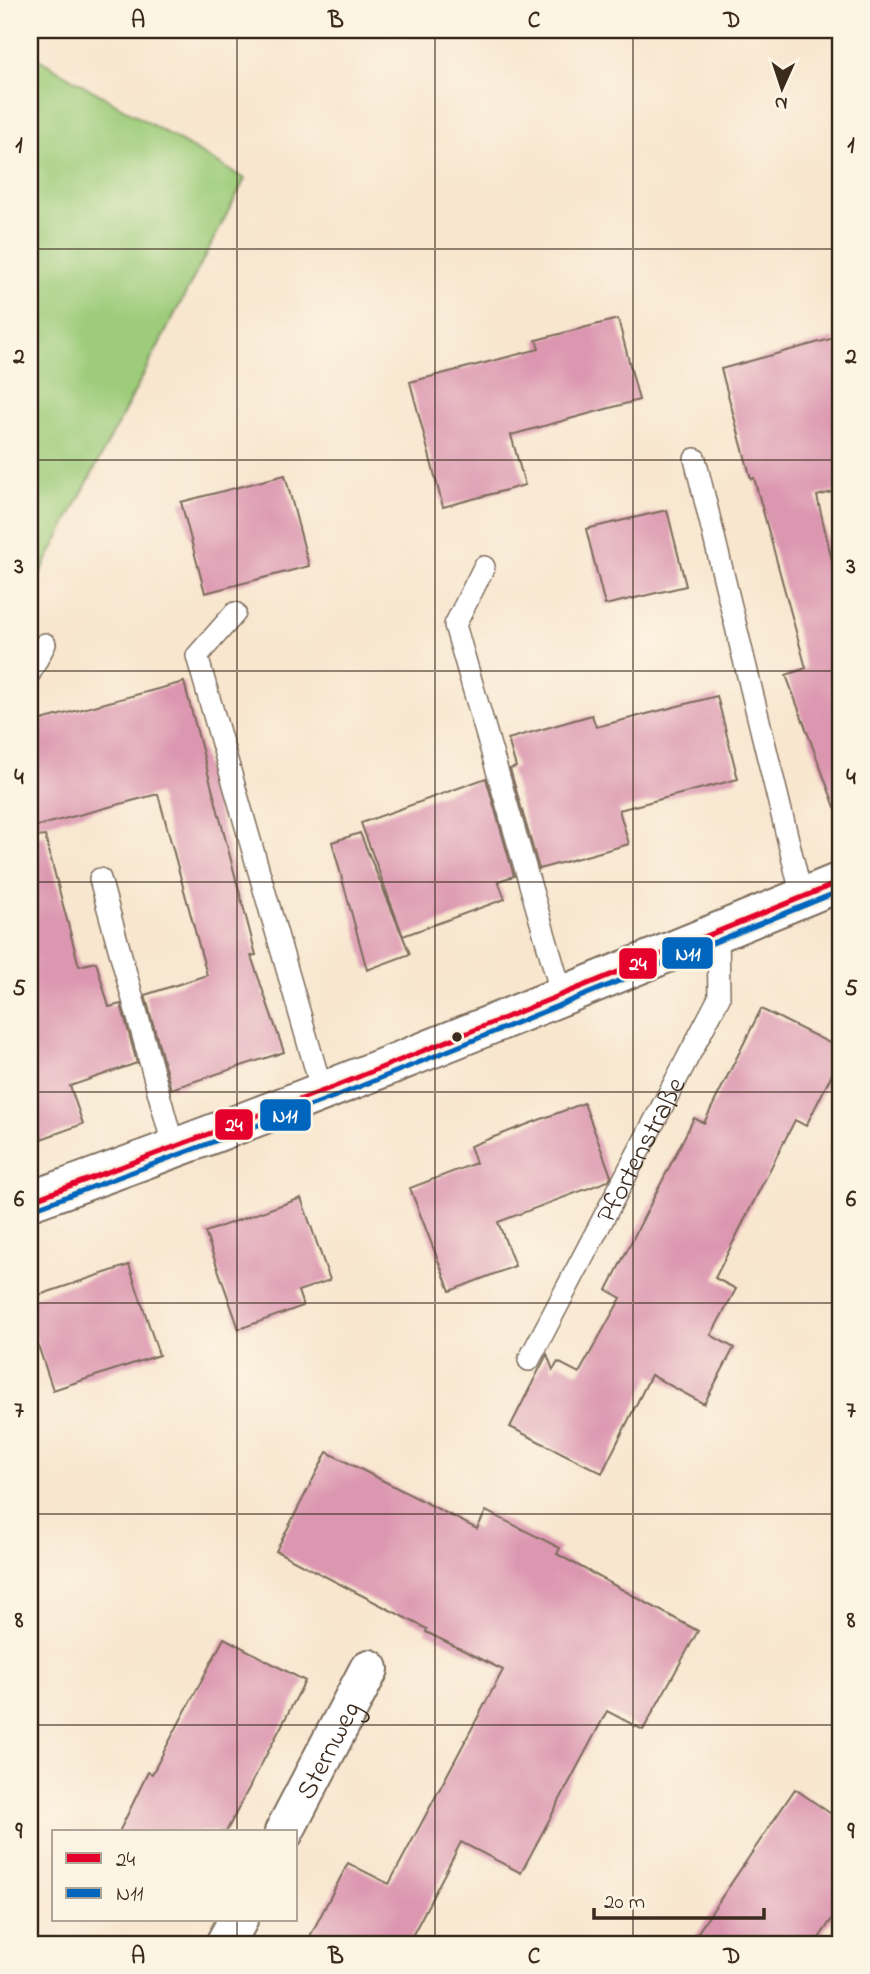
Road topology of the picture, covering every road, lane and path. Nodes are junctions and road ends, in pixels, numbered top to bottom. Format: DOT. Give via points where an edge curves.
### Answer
graph roads {
  1 [pos="695,459"];
  2 [pos="484,567"];
  3 [pos="235,613"];
  4 [pos="45,644"];
  5 [pos="30,673"];
  6 [pos="100,879"];
  7 [pos="840,882"];
  8 [pos="802,897"];
  9 [pos="718,932"];
  10 [pos="562,995"];
  11 [pos="322,1091"];
  12 [pos="174,1149"];
  13 [pos="30,1202"];
  14 [pos="529,1360"];
  15 [pos="369,1669"];
  16 [pos="285,1830"];
  17 [pos="237,1922"];
  18 [pos="225,1944"];
  1 -- 8 [label="lane"];
  2 -- 10 [label="lane" via="455,625"];
  3 -- 11 [label="lane" via="197,656"];
  4 -- 5 [label="lane"];
  6 -- 12 [label="lane"];
  7 -- 8 [label="street"];
  8 -- 9 [label="street"];
  9 -- 10 [label="street"];
  9 -- 14 [label="lane, Pfortenstraße" via="719,998"];
  10 -- 11 [label="street"];
  11 -- 12 [label="street"];
  12 -- 13 [label="street"];
  15 -- 16 [label="street, Sternweg"];
  17 -- 18 [label="street"];
}
